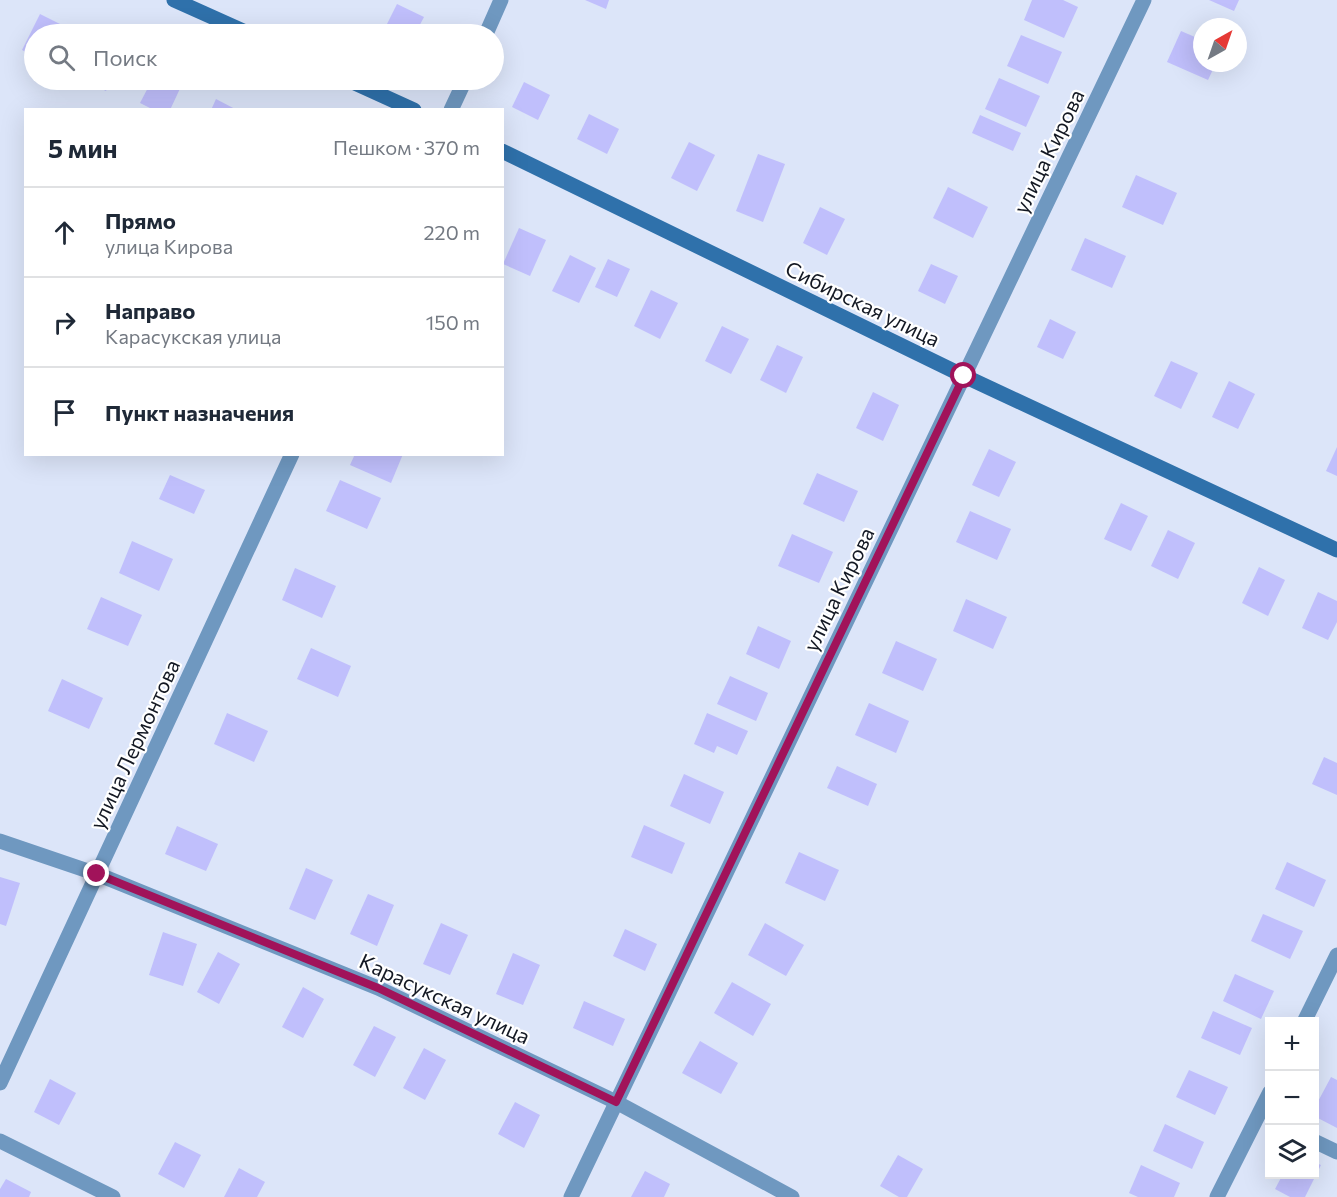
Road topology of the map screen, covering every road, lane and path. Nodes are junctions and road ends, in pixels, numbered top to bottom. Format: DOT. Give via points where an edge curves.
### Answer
graph roads {
  1 [pos="174,0"];
  2 [pos="501,0"];
  3 [pos="1144,0"];
  4 [pos="227,24"];
  5 [pos="490,24"];
  6 [pos="370,90"];
  7 [pos="461,90"];
  8 [pos="410,108"];
  9 [pos="453,108"];
  10 [pos="504,152"];
  11 [pos="964,376"];
  12 [pos="291,456"];
  13 [pos="1337,550"];
  14 [pos="0,841"];
  15 [pos="97,874"];
  16 [pos="1337,956"];
  17 [pos="1306,1017"];
  18 [pos="0,1083"];
  19 [pos="616,1102"];
  20 [pos="1264,1116"];
  21 [pos="0,1141"];
  22 [pos="1319,1143"];
  23 [pos="1337,1152"];
  24 [pos="113,1197"];
  25 [pos="571,1197"];
  26 [pos="792,1197"];
  27 [pos="1217,1197"];
  1 -- 4 [label="street"];
  2 -- 5 [label="street"];
  3 -- 11 [label="street, улица Кирова"];
  6 -- 8 [label="street"];
  7 -- 9 [label="street"];
  10 -- 11 [label="street, Сибирская улица"];
  11 -- 13 [label="street, Сибирская улица"];
  11 -- 19 [label="street, улица Кирова"];
  12 -- 15 [label="street, улица Лермонтова"];
  14 -- 15 [label="street, Карасукская улица"];
  15 -- 18 [label="street, улица Лермонтова"];
  15 -- 19 [label="street, Карасукская улица" via="378,988"];
  16 -- 17 [label="street"];
  19 -- 25 [label="street, улица Кирова"];
  19 -- 26 [label="street, Карасукская улица"];
  20 -- 27 [label="street"];
  21 -- 24 [label="street"];
  22 -- 23 [label="street"];
}
